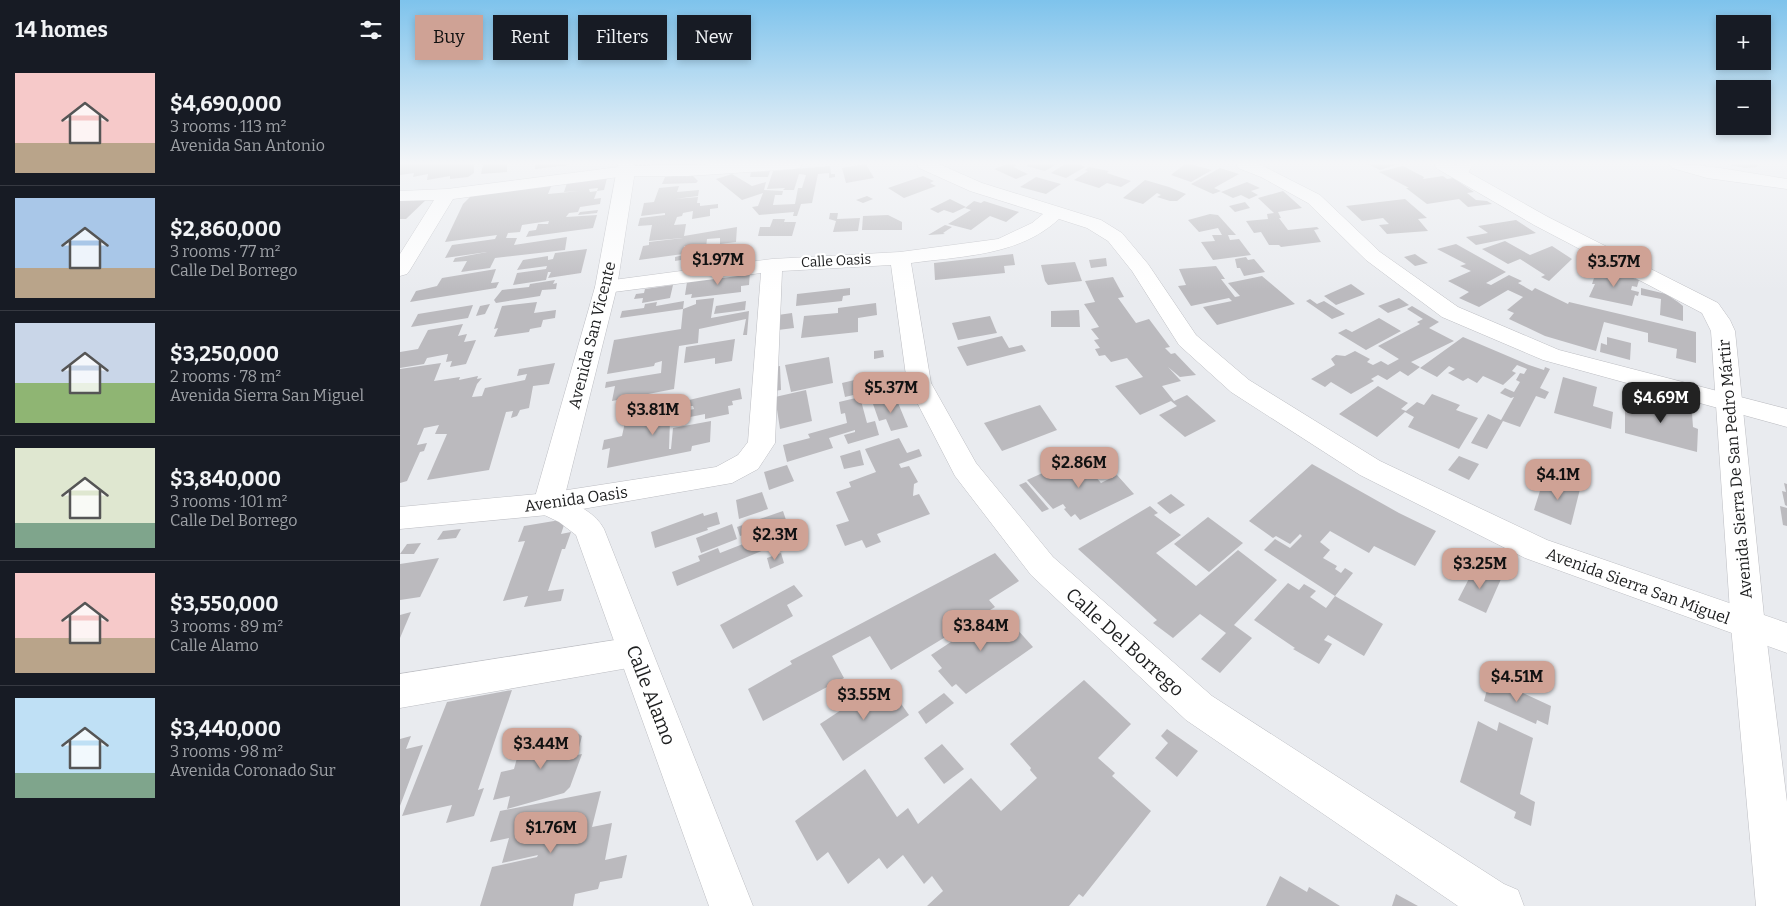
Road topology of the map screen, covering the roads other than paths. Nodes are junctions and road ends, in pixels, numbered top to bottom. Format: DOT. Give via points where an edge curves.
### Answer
graph roads {
  1 [pos="439,206"];
  2 [pos="620,206"];
  3 [pos="1041,206"];
  4 [pos="1322,206"];
  5 [pos="1520,206"];
  6 [pos="1057,211"];
  7 [pos="900,258"];
  8 [pos="772,265"];
  9 [pos="400,270"];
  10 [pos="606,287"];
  11 [pos="1730,404"];
  12 [pos="1787,418"];
  13 [pos="548,504"];
  14 [pos="400,518"];
  15 [pos="1748,626"];
  16 [pos="1787,638"];
  17 [pos="634,652"];
  18 [pos="400,691"];
  19 [pos="731,906"];
  20 [pos="1502,906"];
  21 [pos="1778,906"];
  1 -- 9 [label="street"];
  2 -- 10 [label="street, Avenida San Vicente"];
  3 -- 6 [label="street, Avenida Sierra San Miguel"];
  4 -- 11 [label="street" via="1373,256 1450,312 1551,355"];
  5 -- 11 [label="street, Avenida Sierra De San Pedro Mártir" via="1710,308 1723,331"];
  6 -- 7 [label="street, Calle Oasis" via="1039,227 1003,244"];
  6 -- 15 [label="street, Avenida Sierra San Miguel" via="1094,224 1115,237 1141,268 1187,340 1240,386 1370,468 1536,549"];
  7 -- 8 [label="street, Calle Oasis"];
  7 -- 20 [label="street, Calle Del Borrego" via="919,383 965,469 1042,566 1199,708 1488,900"];
  8 -- 10 [label="street, Calle Oasis"];
  8 -- 13 [label="street, Avenida Oasis" via="761,443 748,462 722,476"];
  10 -- 13 [label="street, Avenida San Vicente"];
  11 -- 12 [label="street"];
  11 -- 15 [label="street, Avenida Sierra De San Pedro Mártir"];
  13 -- 14 [label="street, Avenida Oasis"];
  13 -- 17 [label="street, Calle Alamo" via="570,514 589,530"];
  15 -- 16 [label="street, Avenida Sierra San Miguel"];
  15 -- 21 [label="street, Avenida Sierra De San Pedro Mártir"];
  17 -- 18 [label="street"];
  17 -- 19 [label="street, Calle Alamo"];
}
